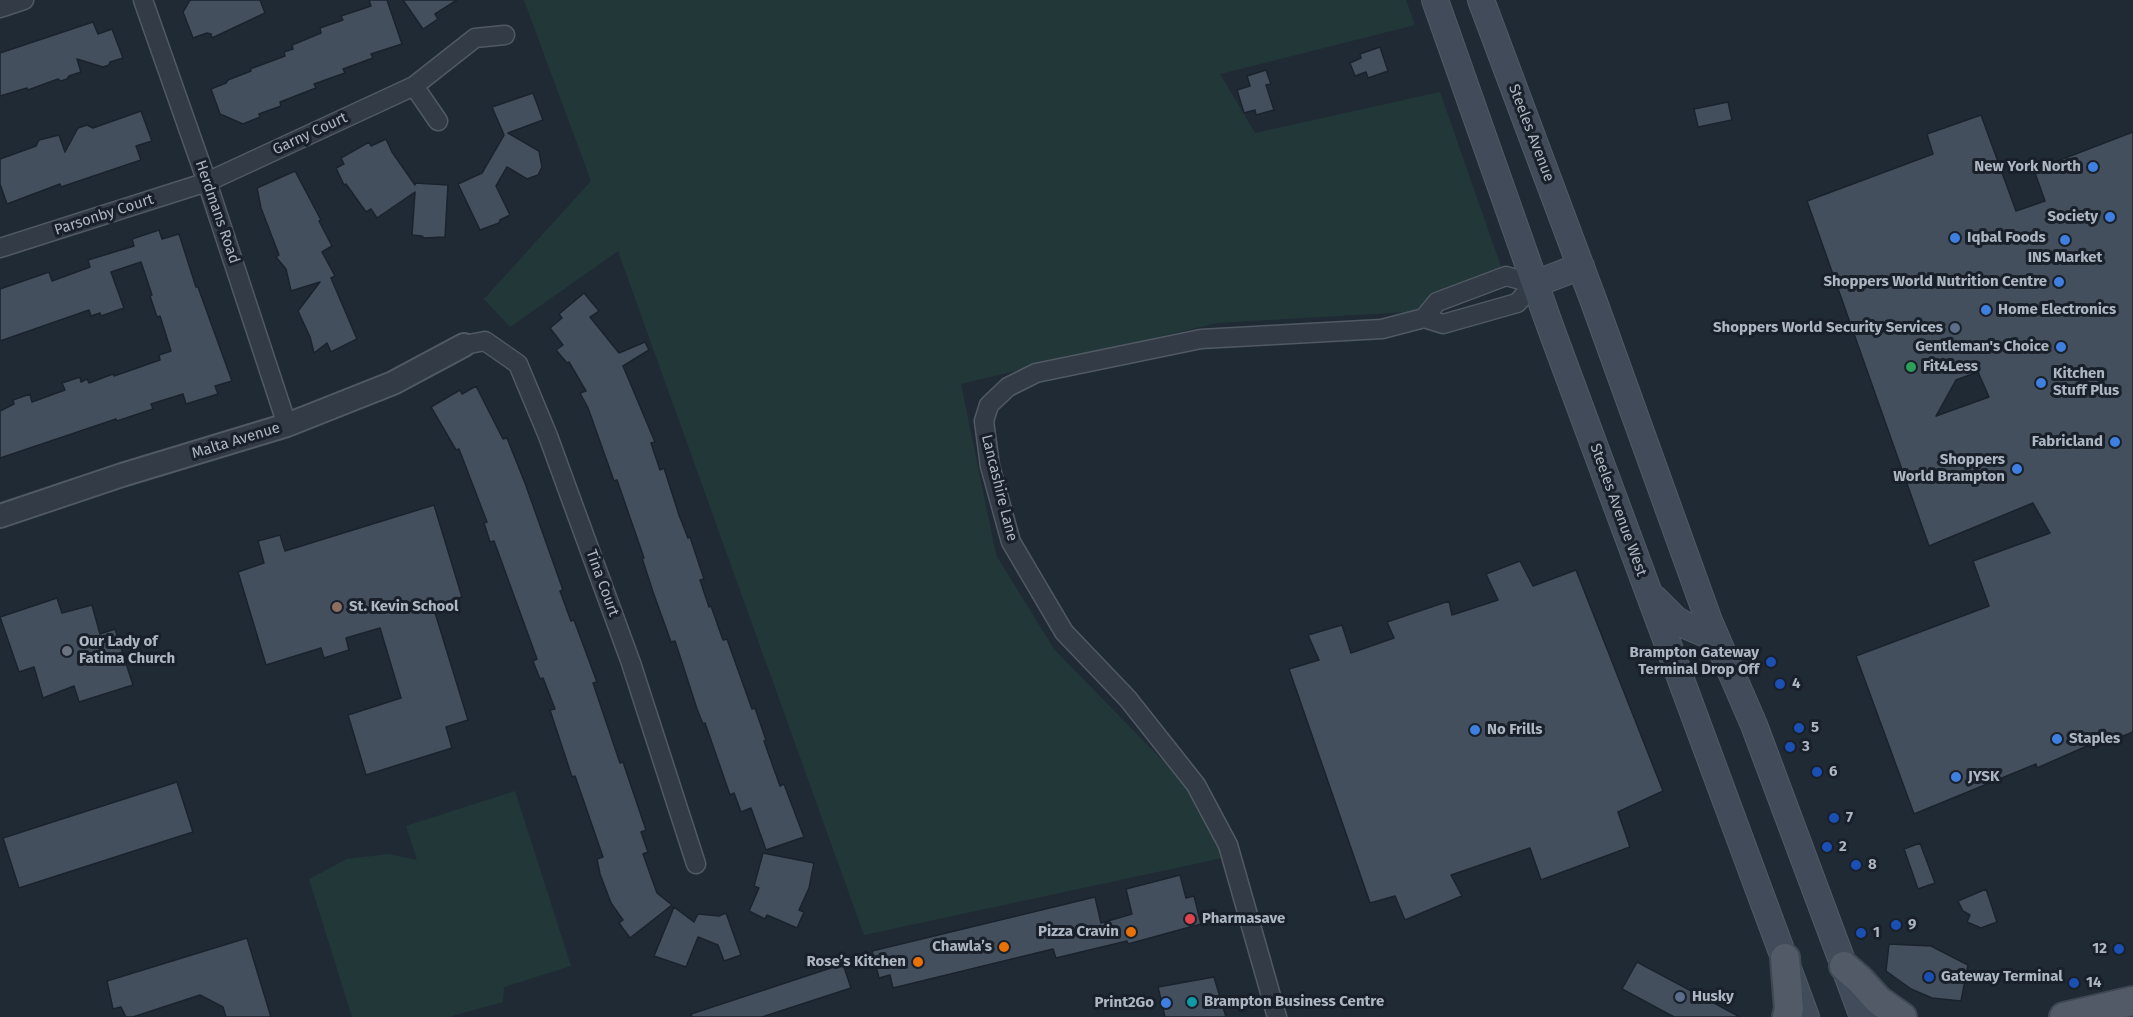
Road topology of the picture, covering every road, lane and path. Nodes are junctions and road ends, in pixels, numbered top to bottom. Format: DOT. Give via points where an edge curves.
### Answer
graph roads {
  1 [pos="24,0"];
  2 [pos="142,0"];
  3 [pos="1435,0"];
  4 [pos="1481,0"];
  5 [pos="0,8"];
  6 [pos="505,35"];
  7 [pos="414,86"];
  8 [pos="438,121"];
  9 [pos="207,182"];
  10 [pos="0,248"];
  11 [pos="1581,266"];
  12 [pos="1535,284"];
  13 [pos="1424,318"];
  14 [pos="464,345"];
  15 [pos="287,425"];
  16 [pos="0,516"];
  17 [pos="1648,592"];
  18 [pos="1716,638"];
  19 [pos="696,864"];
  20 [pos="1785,958"];
  21 [pos="1844,966"];
  22 [pos="2133,1001"];
  23 [pos="1277,1017"];
  24 [pos="1787,1017"];
  25 [pos="1806,1017"];
  26 [pos="1863,1017"];
  27 [pos="1902,1017"];
  28 [pos="2064,1017"];
  1 -- 5 [label="street"];
  2 -- 9 [label="street, Herdmans Road"];
  3 -- 12 [label="main road, Steeles Avenue West"];
  4 -- 11 [label="main road, Steeles Avenue"];
  6 -- 7 [label="street, Garny Court" via="475,38"];
  7 -- 8 [label="street"];
  7 -- 9 [label="street, Garny Court"];
  9 -- 10 [label="street, Parsonby Court"];
  9 -- 15 [label="street, Herdmans Road"];
  11 -- 12 [label="main road"];
  11 -- 18 [label="main road"];
  12 -- 13 [label="street, Lancashire Lane" via="1517,303 1443,324"];
  12 -- 13 [label="street, Lancashire Lane" via="1506,276 1437,302"];
  12 -- 17 [label="main road, Steeles Avenue West"];
  13 -- 23 [label="street, Lancashire Lane" via="1382,329 1201,339 1036,374 1008,387 989,405 984,421 990,466 1011,542 1064,632 1128,699 1196,785 1228,845"];
  14 -- 15 [label="street, Malta Avenue" via="393,383"];
  14 -- 19 [label="street, Tina Court" via="485,341 518,364 631,663"];
  15 -- 16 [label="street, Malta Avenue"];
  17 -- 18 [label="main road" via="1675,620"];
  17 -- 20 [label="main road, Steeles Avenue West"];
  18 -- 21 [label="main road" via="1754,725"];
  20 -- 24 [label="main road"];
  20 -- 25 [label="main road, Steeles Avenue West"];
  21 -- 26 [label="main road"];
  21 -- 27 [label="main road" via="1878,1000"];
  22 -- 28 [label="main road"];
}
